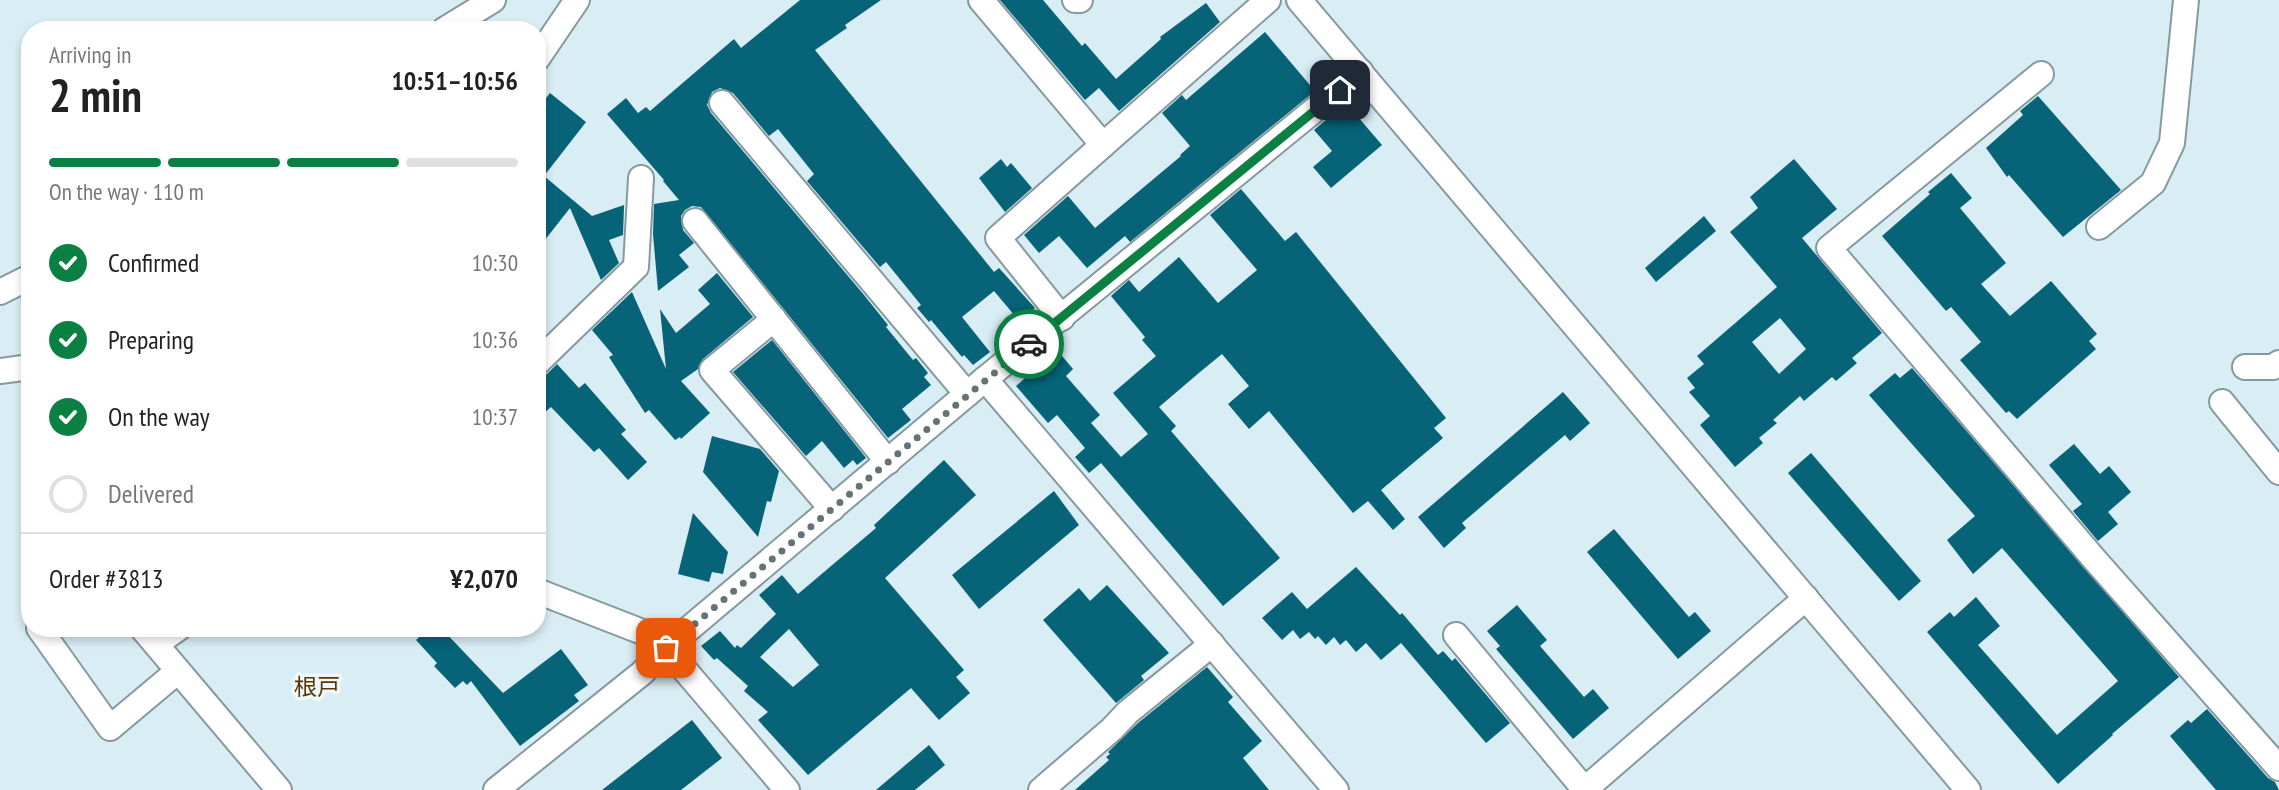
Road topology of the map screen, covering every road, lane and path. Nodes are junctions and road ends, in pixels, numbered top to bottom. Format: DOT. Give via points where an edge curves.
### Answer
graph roads {
  1 [pos="493,0"];
  2 [pos="577,0"];
  3 [pos="981,0"];
  4 [pos="1075,0"];
  5 [pos="1080,0"];
  6 [pos="1268,0"];
  7 [pos="1299,0"];
  8 [pos="2186,0"];
  9 [pos="459,21"];
  10 [pos="546,46"];
  11 [pos="1361,72"];
  12 [pos="2041,74"];
  13 [pos="722,103"];
  14 [pos="1103,145"];
  15 [pos="641,178"];
  16 [pos="695,220"];
  17 [pos="2099,227"];
  18 [pos="21,282"];
  19 [pos="21,292"];
  20 [pos="0,293"];
  21 [pos="1062,318"];
  22 [pos="774,319"];
  23 [pos="546,353"];
  24 [pos="2279,363"];
  25 [pos="2245,367"];
  26 [pos="21,368"];
  27 [pos="0,371"];
  28 [pos="976,387"];
  29 [pos="2222,402"];
  30 [pos="888,462"];
  31 [pos="2279,472"];
  32 [pos="832,509"];
  33 [pos="546,594"];
  34 [pos="1806,598"];
  35 [pos="1456,635"];
  36 [pos="44,637"];
  37 [pos="150,637"];
  38 [pos="1212,644"];
  39 [pos="666,648"];
  40 [pos="178,671"];
  41 [pos="2279,768"];
  42 [pos="279,790"];
  43 [pos="496,790"];
  44 [pos="787,790"];
  45 [pos="1041,790"];
  46 [pos="1336,790"];
  47 [pos="1585,790"];
  48 [pos="1968,790"];
  1 -- 9 [label="street"];
  2 -- 10 [label="street"];
  3 -- 14 [label="street"];
  4 -- 5 [label="street"];
  6 -- 14 [label="street"];
  7 -- 11 [label="street"];
  8 -- 17 [label="street" via="2172,143 2153,183"];
  11 -- 21 [label="street"];
  11 -- 34 [label="street"];
  12 -- 41 [label="street" via="1829,248 2095,561"];
  13 -- 28 [label="street"];
  14 -- 21 [label="street" via="998,238"];
  15 -- 23 [label="street" via="636,267"];
  16 -- 22 [label="street"];
  18 -- 20 [label="street"];
  19 -- 20 [label="street"];
  21 -- 28 [label="street"];
  22 -- 30 [label="street"];
  22 -- 32 [label="street" via="712,370"];
  24 -- 25 [label="street"];
  26 -- 27 [label="street"];
  28 -- 30 [label="street"];
  28 -- 38 [label="street"];
  29 -- 31 [label="street"];
  30 -- 32 [label="street"];
  32 -- 39 [label="street"];
  33 -- 39 [label="street" via="645,633"];
  34 -- 47 [label="street"];
  34 -- 48 [label="street"];
  35 -- 47 [label="street"];
  36 -- 40 [label="street" via="110,728"];
  37 -- 40 [label="street"];
  38 -- 45 [label="street"];
  38 -- 46 [label="street"];
  39 -- 43 [label="street" via="642,673"];
  39 -- 44 [label="street"];
  40 -- 42 [label="street"];
}
